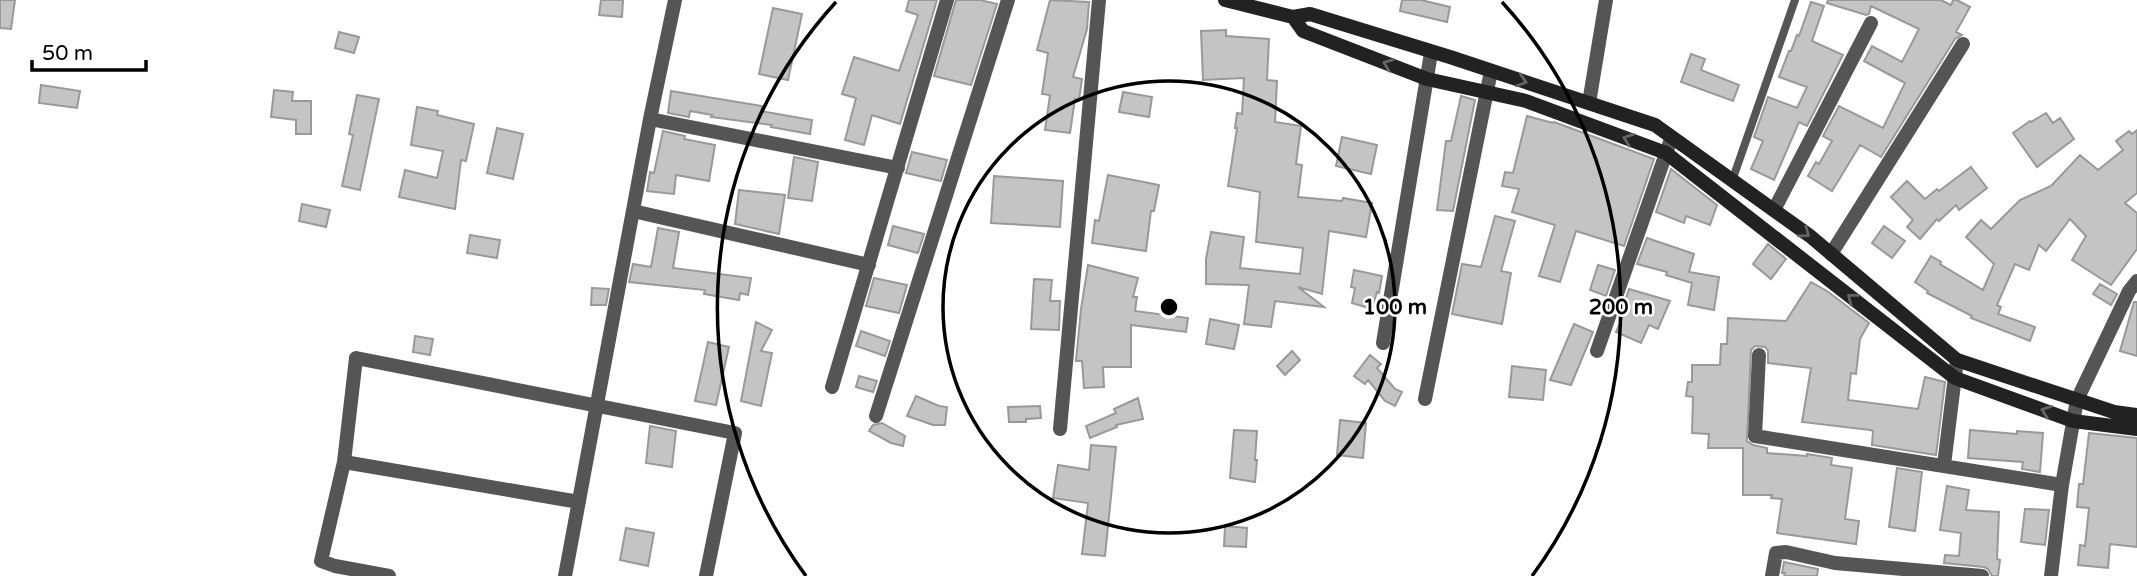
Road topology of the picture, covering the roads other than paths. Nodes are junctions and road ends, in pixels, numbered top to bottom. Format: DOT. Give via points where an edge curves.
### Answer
graph roads {
  1 [pos="675,0"];
  2 [pos="947,0"];
  3 [pos="1008,0"];
  4 [pos="1099,0"];
  5 [pos="1225,0"];
  6 [pos="1606,0"];
  7 [pos="1795,0"];
  8 [pos="1257,4"];
  9 [pos="1293,17"];
  10 [pos="1871,23"];
  11 [pos="1963,44"];
  12 [pos="1431,53"];
  13 [pos="1490,71"];
  14 [pos="1427,79"];
  15 [pos="1487,92"];
  16 [pos="1589,103"];
  17 [pos="650,119"];
  18 [pos="1671,137"];
  19 [pos="1666,153"];
  20 [pos="898,168"];
  21 [pos="1732,181"];
  22 [pos="633,211"];
  23 [pos="1774,211"];
  24 [pos="1831,254"];
  25 [pos="869,265"];
  26 [pos="2137,281"];
  27 [pos="1383,343"];
  28 [pos="1597,351"];
  29 [pos="1759,355"];
  30 [pos="1957,360"];
  31 [pos="1955,378"];
  32 [pos="832,387"];
  33 [pos="1425,400"];
  34 [pos="2077,400"];
  35 [pos="597,404"];
  36 [pos="2137,415"];
  37 [pos="876,416"];
  38 [pos="2073,421"];
  39 [pos="1060,429"];
  40 [pos="2137,429"];
  41 [pos="344,462"];
  42 [pos="1944,465"];
  43 [pos="2062,485"];
  44 [pos="579,502"];
  45 [pos="389,576"];
  46 [pos="565,576"];
  47 [pos="706,576"];
  48 [pos="1772,576"];
  49 [pos="1982,576"];
  50 [pos="2051,576"];
  1 -- 17 [label="street"];
  2 -- 20 [label="street"];
  3 -- 37 [label="street"];
  4 -- 39 [label="street"];
  5 -- 8 [label="main road"];
  6 -- 16 [label="street"];
  7 -- 21 [label="lane"];
  8 -- 9 [label="main road"];
  9 -- 12 [label="main road" via="1310,14"];
  14 -- 9 [label="main road, one-way" via="1303,32"];
  10 -- 23 [label="street"];
  11 -- 24 [label="street"];
  12 -- 13 [label="main road"];
  12 -- 14 [label="street"];
  13 -- 15 [label="street"];
  13 -- 16 [label="main road, one-way"];
  14 -- 15 [label="main road"];
  14 -- 27 [label="street"];
  19 -- 15 [label="main road, one-way" via="1526,101"];
  15 -- 33 [label="street"];
  16 -- 18 [label="main road" via="1655,125"];
  17 -- 20 [label="street"];
  17 -- 22 [label="street"];
  18 -- 19 [label="street"];
  18 -- 21 [label="main road"];
  19 -- 28 [label="street"];
  31 -- 19 [label="main road, one-way"];
  20 -- 25 [label="street"];
  21 -- 23 [label="main road"];
  22 -- 25 [label="street"];
  22 -- 35 [label="street"];
  23 -- 24 [label="main road, one-way"];
  24 -- 30 [label="main road"];
  25 -- 32 [label="street"];
  26 -- 34 [label="street"];
  29 -- 42 [label="street" via="1755,436"];
  30 -- 31 [label="street"];
  30 -- 34 [label="main road"];
  38 -- 31 [label="main road, one-way"];
  31 -- 42 [label="street"];
  34 -- 36 [label="main road"];
  34 -- 38 [label="street"];
  35 -- 41 [label="street" via="356,358"];
  35 -- 44 [label="street"];
  35 -- 47 [label="street" via="735,433"];
  38 -- 40 [label="main road"];
  38 -- 43 [label="street"];
  41 -- 44 [label="street"];
  41 -- 45 [label="street" via="321,561"];
  42 -- 43 [label="street"];
  43 -- 50 [label="street"];
  44 -- 46 [label="street"];
  48 -- 49 [label="street" via="1776,553 1786,552 1835,563"];
}
